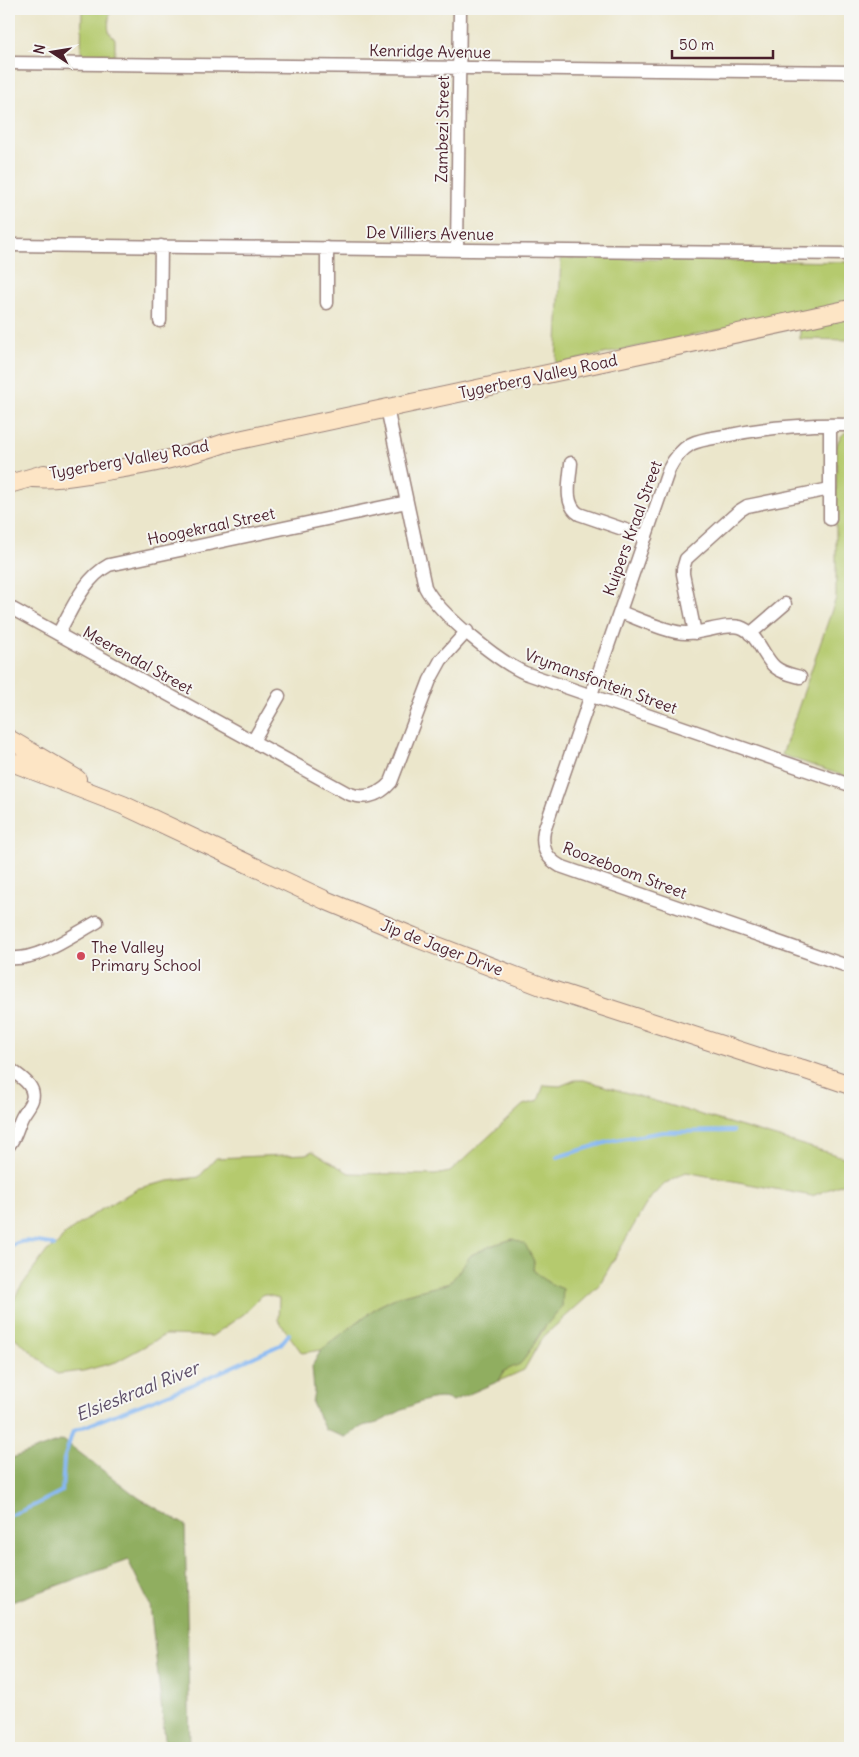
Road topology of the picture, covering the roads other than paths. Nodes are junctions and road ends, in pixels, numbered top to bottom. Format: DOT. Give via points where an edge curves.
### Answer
graph roads {
  1 [pos="460,9"];
  2 [pos="9,63"];
  3 [pos="459,67"];
  4 [pos="850,72"];
  5 [pos="9,245"];
  6 [pos="161,246"];
  7 [pos="327,248"];
  8 [pos="457,250"];
  9 [pos="850,254"];
  10 [pos="327,302"];
  11 [pos="850,309"];
  12 [pos="160,321"];
  13 [pos="387,408"];
  14 [pos="830,425"];
  15 [pos="850,425"];
  16 [pos="571,463"];
  17 [pos="9,484"];
  18 [pos="830,489"];
  19 [pos="407,502"];
  20 [pos="830,519"];
  21 [pos="646,537"];
  22 [pos="785,604"];
  23 [pos="9,607"];
  24 [pos="620,612"];
  25 [pos="467,631"];
  26 [pos="695,633"];
  27 [pos="58,634"];
  28 [pos="750,634"];
  29 [pos="800,678"];
  30 [pos="279,696"];
  31 [pos="591,697"];
  32 [pos="9,739"];
  33 [pos="253,741"];
  34 [pos="9,761"];
  35 [pos="850,785"];
  36 [pos="123,805"];
  37 [pos="97,922"];
  38 [pos="9,958"];
  39 [pos="850,967"];
  40 [pos="771,1061"];
  41 [pos="9,1068"];
  42 [pos="850,1085"];
  43 [pos="850,1095"];
  44 [pos="9,1145"];
  1 -- 3 [label="street, Zambezi Street"];
  2 -- 3 [label="street, Kenridge Avenue"];
  3 -- 4 [label="street, Kenridge Avenue"];
  3 -- 8 [label="street, Zambezi Street"];
  5 -- 6 [label="street, De Villiers Avenue"];
  6 -- 7 [label="street, De Villiers Avenue"];
  6 -- 12 [label="street"];
  7 -- 8 [label="street, De Villiers Avenue"];
  7 -- 10 [label="street"];
  8 -- 9 [label="street, De Villiers Avenue"];
  11 -- 13 [label="main road, Tygerberg Valley Road"];
  13 -- 17 [label="main road, Tygerberg Valley Road" via="225,443 147,464 56,480 33,478"];
  13 -- 19 [label="street, Vrymansfontein Street"];
  14 -- 15 [label="street, Kuipers Kraal Street"];
  14 -- 18 [label="street"];
  14 -- 21 [label="street, Kuipers Kraal Street" via="753,430 691,444 672,463"];
  16 -- 21 [label="street" via="569,501 574,510"];
  18 -- 20 [label="street"];
  18 -- 26 [label="street" via="747,506 690,555 683,569"];
  19 -- 25 [label="street, Vrymansfontein Street" via="425,587 434,602"];
  19 -- 27 [label="street, Hoogekraal Street" via="109,565 86,584"];
  21 -- 24 [label="street, Kuipers Kraal Street"];
  22 -- 28 [label="street"];
  23 -- 27 [label="street, Meerendal Street"];
  24 -- 26 [label="street" via="676,632"];
  24 -- 31 [label="street, Kuipers Kraal Street"];
  25 -- 31 [label="street, Vrymansfontein Street" via="517,670"];
  25 -- 33 [label="street, Meerendal Street" via="441,660 430,680 394,776 380,792 367,797 347,793"];
  26 -- 28 [label="street" via="736,626"];
  27 -- 33 [label="street, Meerendal Street"];
  28 -- 29 [label="street" via="776,668"];
  30 -- 33 [label="street"];
  31 -- 35 [label="street, Vrymansfontein Street"];
  31 -- 39 [label="street, Roozeboom Street" via="544,831 544,849 553,862"];
  32 -- 36 [label="main road, Jip de Jager Drive"];
  34 -- 36 [label="main road, Jip de Jager Drive"];
  36 -- 40 [label="main road, Jip de Jager Drive" via="325,900 414,937 549,989"];
  37 -- 38 [label="street" via="38,954"];
  40 -- 42 [label="main road, Jip de Jager Drive"];
  40 -- 43 [label="main road, Jip de Jager Drive" via="800,1077"];
  41 -- 44 [label="street" via="32,1088 33,1094"];
}
